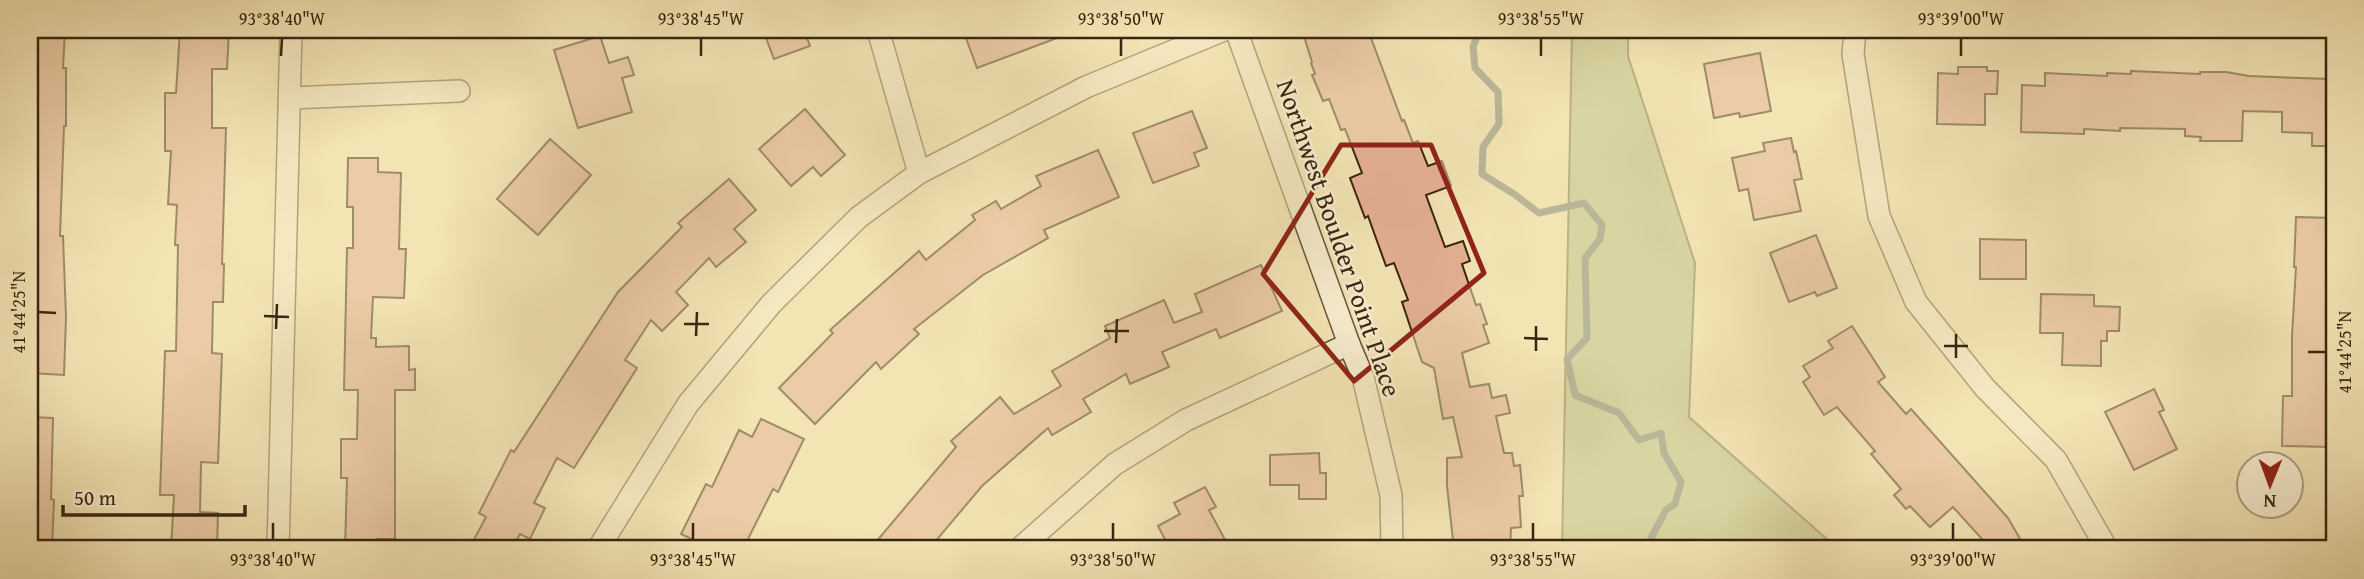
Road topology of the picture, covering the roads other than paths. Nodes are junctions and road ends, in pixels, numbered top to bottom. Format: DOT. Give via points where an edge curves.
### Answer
graph roads {
  1 [pos="291,30"];
  2 [pos="878,30"];
  3 [pos="1224,30"];
  4 [pos="1236,30"];
  5 [pos="1855,30"];
  6 [pos="459,91"];
  7 [pos="290,98"];
  8 [pos="919,173"];
  9 [pos="1349,344"];
  10 [pos="278,549"];
  11 [pos="598,549"];
  12 [pos="1019,549"];
  13 [pos="1392,549"];
  14 [pos="2107,549"];
  1 -- 7 [label="street"];
  2 -- 8 [label="street"];
  3 -- 8 [label="street" via="1086,87"];
  4 -- 9 [label="street, Northwest Boulder Point Place"];
  5 -- 14 [label="street" via="1853,54 1879,216 1916,302 1985,388 2056,460"];
  6 -- 7 [label="street"];
  7 -- 10 [label="street"];
  8 -- 11 [label="street" via="859,217 772,303 688,404"];
  9 -- 12 [label="street" via="1186,421 1115,464"];
  9 -- 13 [label="street, Northwest Boulder Point Place" via="1363,377 1391,495"];
}
